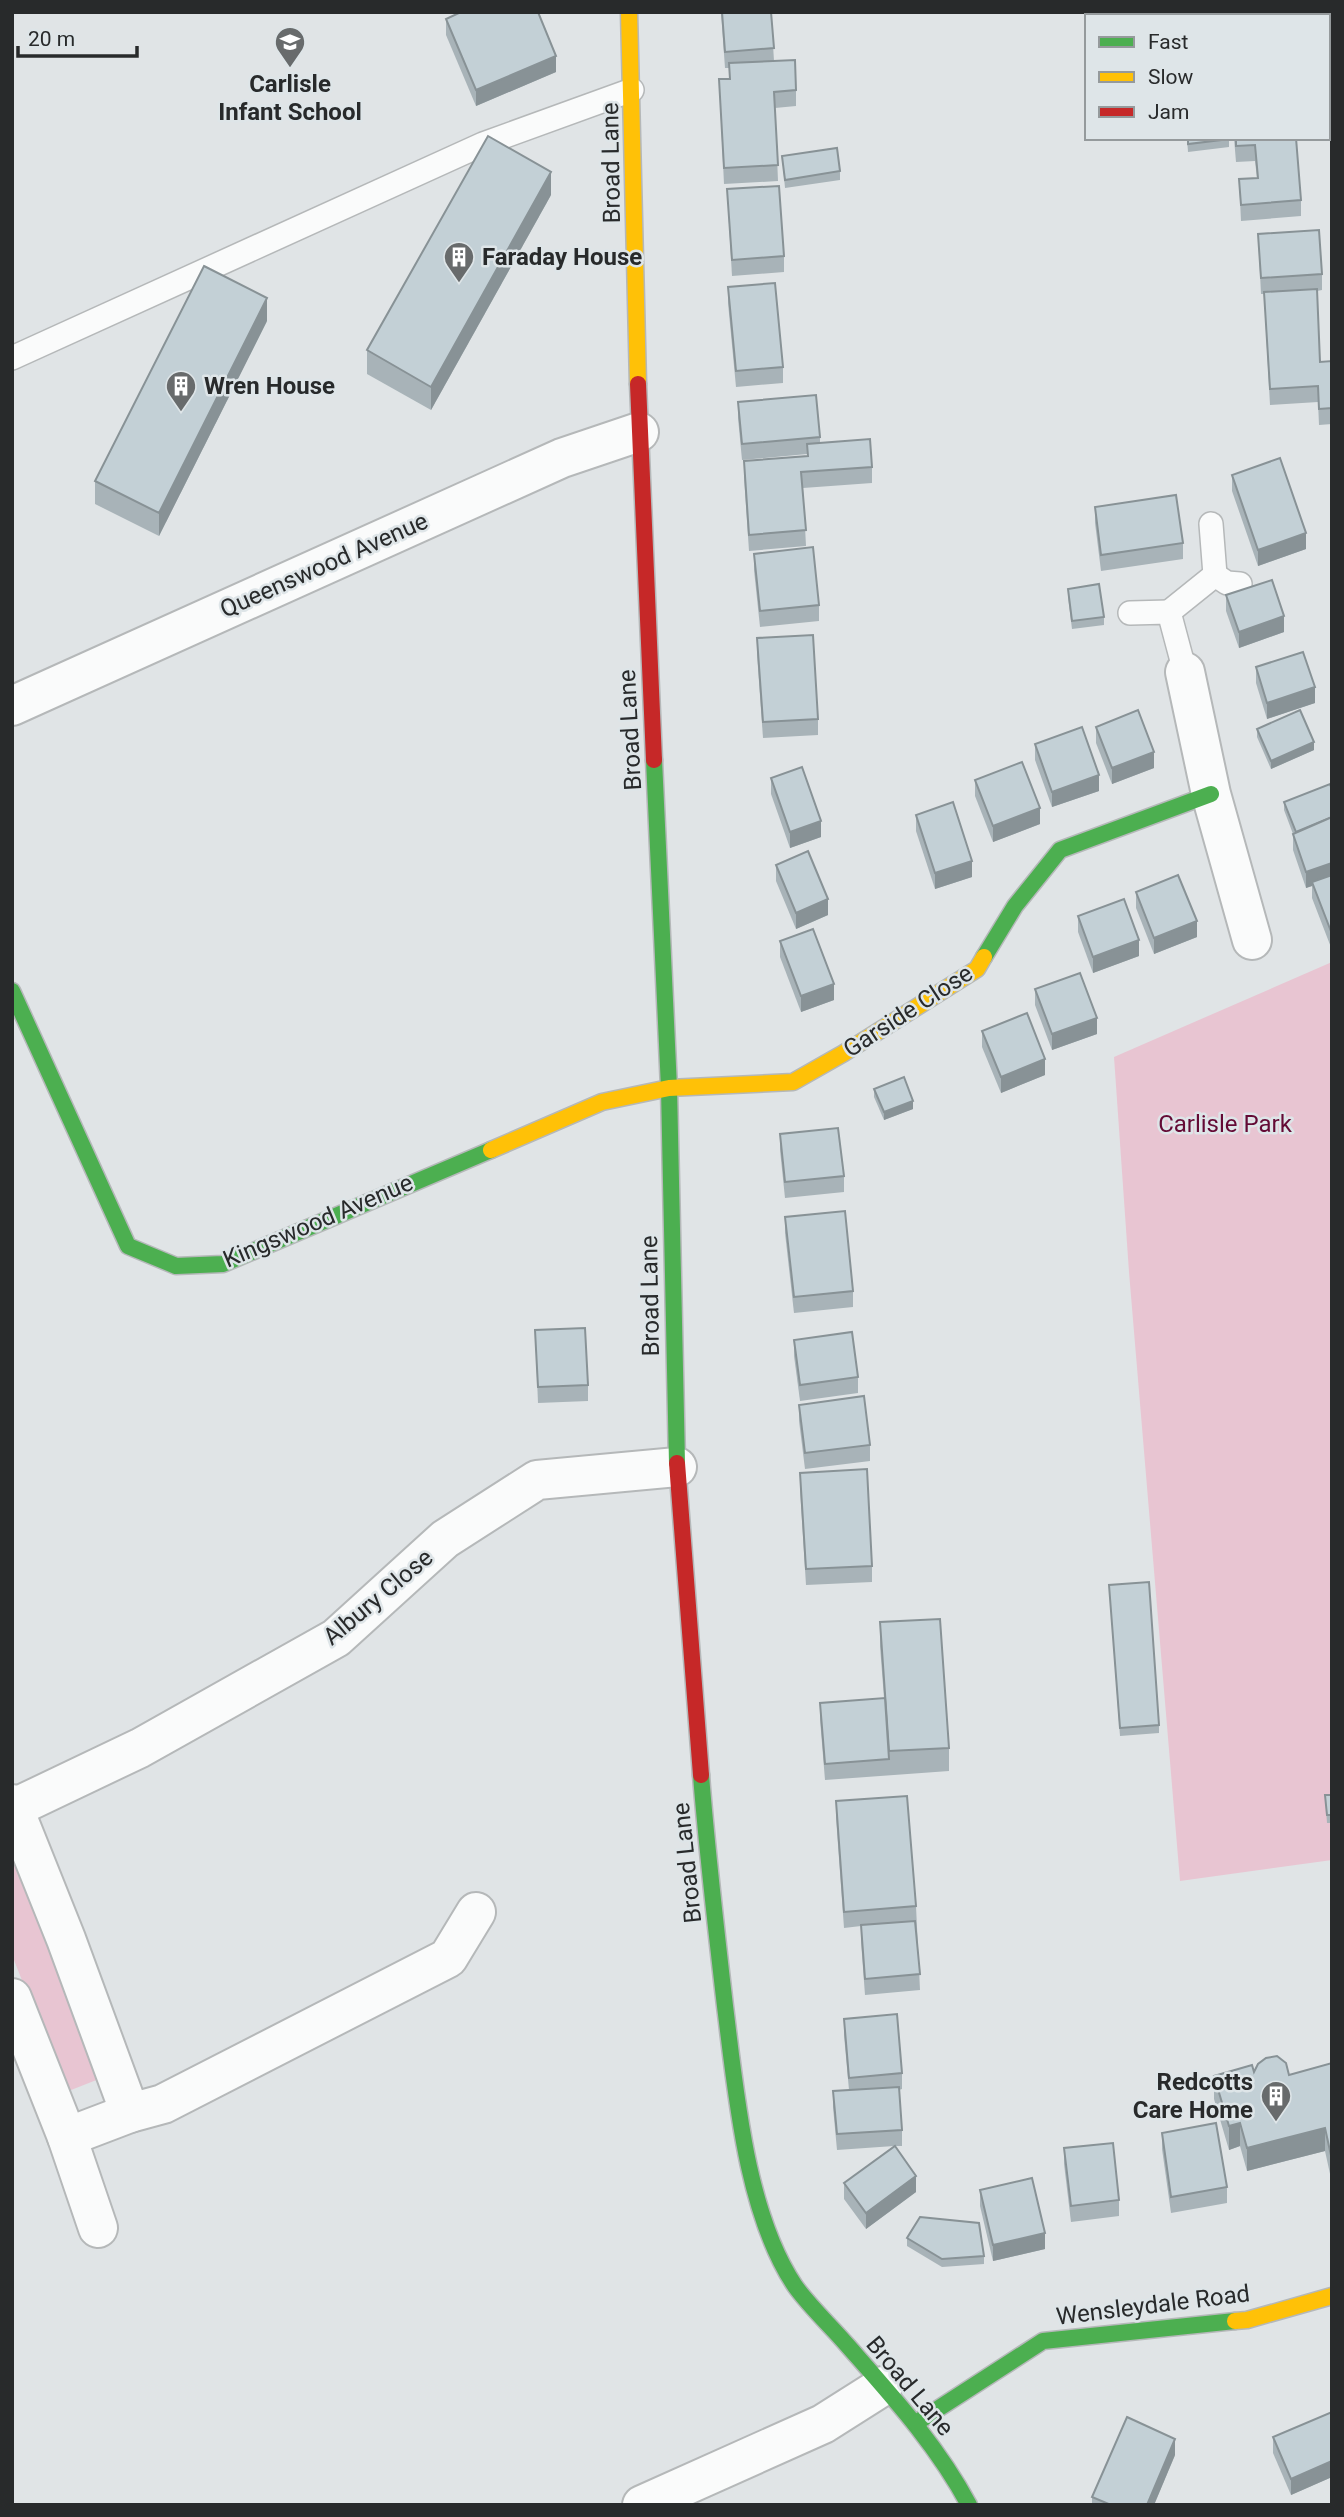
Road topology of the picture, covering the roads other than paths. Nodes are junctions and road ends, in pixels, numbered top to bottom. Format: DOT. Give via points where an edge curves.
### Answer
graph roads {
  1 [pos="629,12"];
  2 [pos="632,90"];
  3 [pos="12,358"];
  4 [pos="639,432"];
  5 [pos="1211,524"];
  6 [pos="1215,575"];
  7 [pos="1241,584"];
  8 [pos="1130,612"];
  9 [pos="1169,612"];
  10 [pos="1185,672"];
  11 [pos="12,706"];
  12 [pos="1211,794"];
  13 [pos="1252,940"];
  14 [pos="15,1006"];
  15 [pos="668,1088"];
  16 [pos="677,1467"];
  17 [pos="13,1807"];
  18 [pos="476,1912"];
  19 [pos="12,1998"];
  20 [pos="130,2113"];
  21 [pos="67,2137"];
  22 [pos="98,2228"];
  23 [pos="1332,2296"];
  24 [pos="883,2386"];
  25 [pos="916,2423"];
  26 [pos="642,2505"];
  27 [pos="969,2505"];
  1 -- 2 [label="street, Broad Lane"];
  2 -- 3 [label="lane" via="483,144"];
  2 -- 4 [label="street, Broad Lane"];
  4 -- 11 [label="street, Queenswood Avenue" via="562,458"];
  4 -- 15 [label="street, Broad Lane"];
  5 -- 6 [label="lane"];
  6 -- 7 [label="lane" via="1227,583"];
  6 -- 9 [label="lane"];
  8 -- 9 [label="lane"];
  9 -- 10 [label="lane"];
  10 -- 12 [label="street"];
  12 -- 13 [label="street"];
  12 -- 15 [label="street, Garside Close" via="1060,850 1015,906 977,969 793,1082"];
  14 -- 15 [label="street, Kingswood Avenue" via="128,1246 176,1266 223,1264 602,1102"];
  15 -- 16 [label="street, Broad Lane"];
  16 -- 17 [label="street, Albury Close" via="537,1480 445,1539 336,1638 140,1748"];
  16 -- 24 [label="street, Broad Lane" via="707,1857 739,2110 758,2203 771,2244 796,2287"];
  17 -- 20 [label="street, Albury Close"];
  18 -- 20 [label="street" via="448,1958 163,2104"];
  19 -- 21 [label="street"];
  20 -- 21 [label="street"];
  21 -- 22 [label="street"];
  23 -- 25 [label="street, Wensleydale Road" via="1247,2320 1043,2341"];
  24 -- 25 [label="street, Broad Lane"];
  24 -- 26 [label="street" via="823,2424"];
  25 -- 27 [label="street, Broad Lane"];
}
